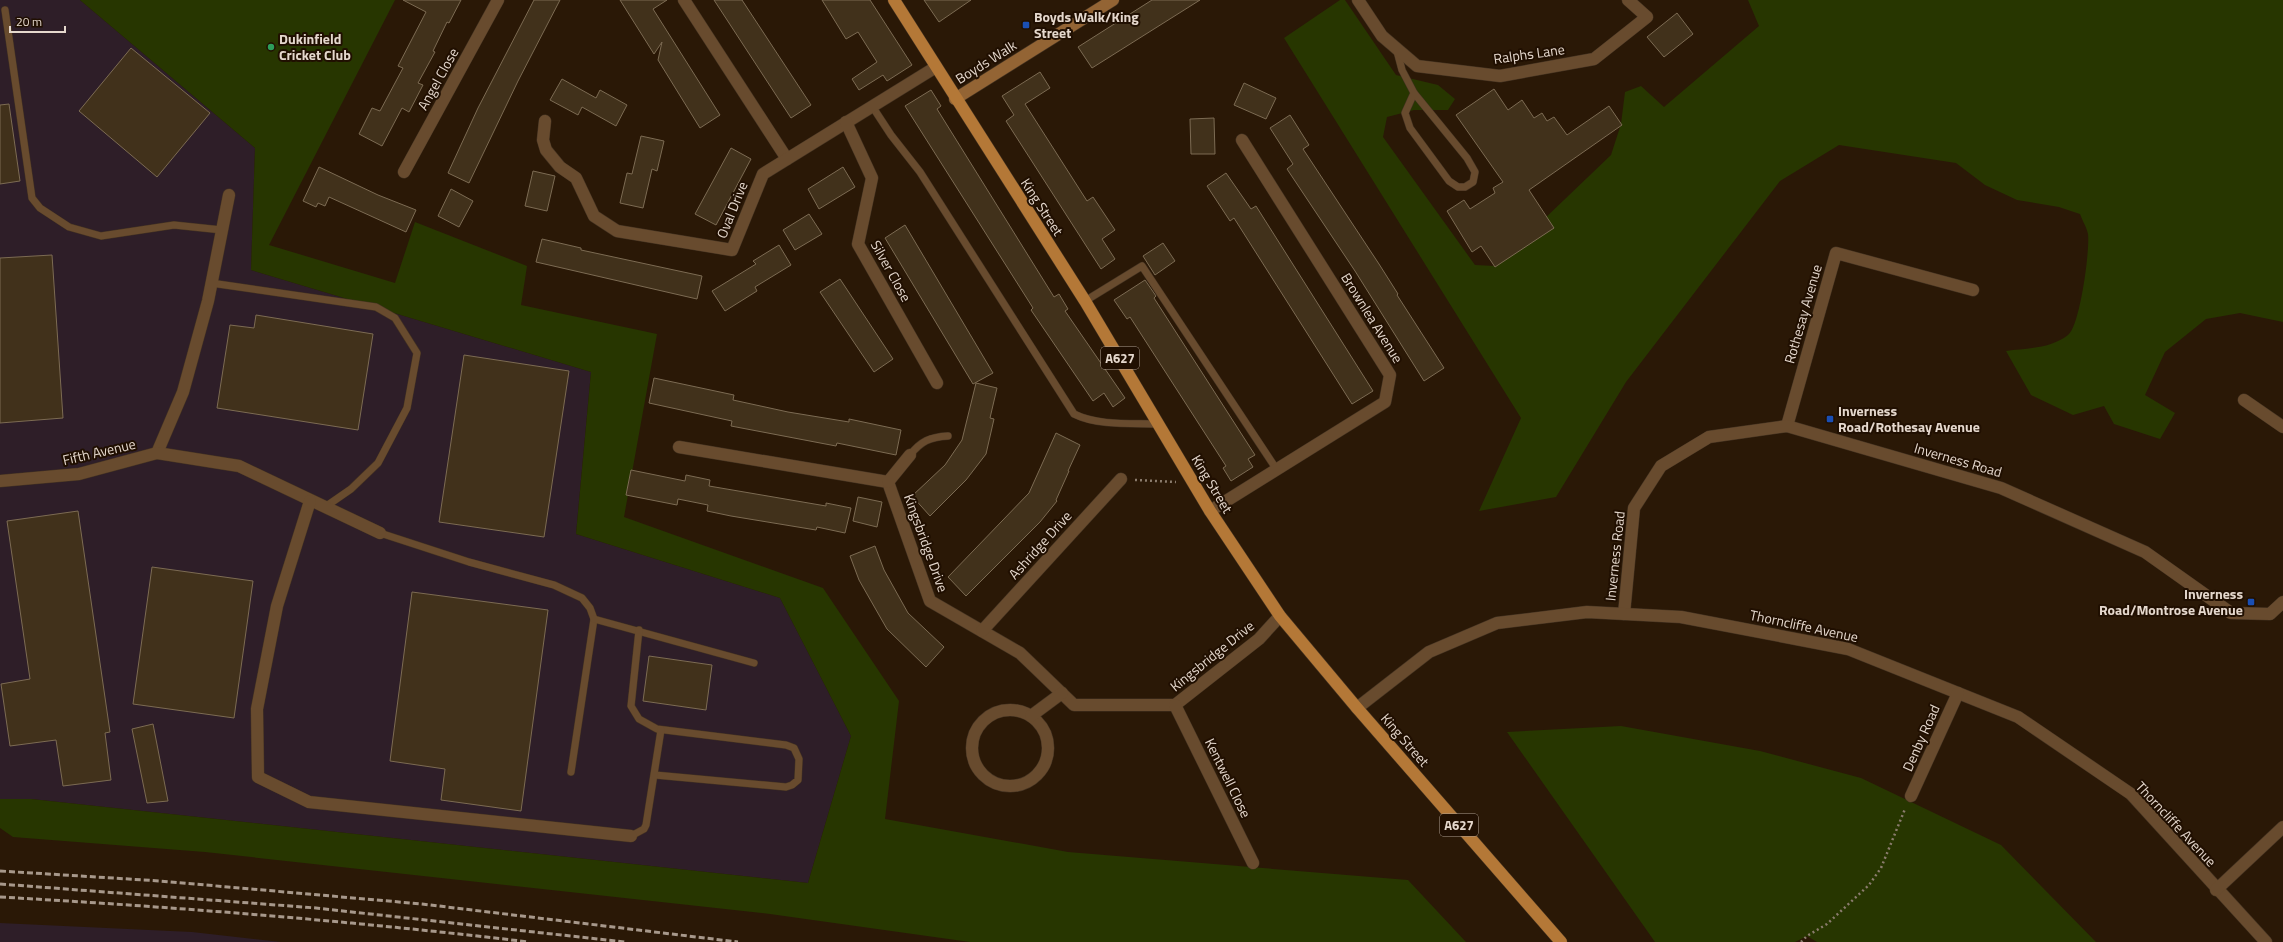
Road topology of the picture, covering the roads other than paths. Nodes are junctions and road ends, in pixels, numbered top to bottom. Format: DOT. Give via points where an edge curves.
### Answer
graph roads {
  1 [pos="498,0"];
  2 [pos="684,0"];
  3 [pos="894,0"];
  4 [pos="1113,0"];
  5 [pos="1358,0"];
  6 [pos="1628,0"];
  7 [pos="5,10"];
  8 [pos="1396,48"];
  9 [pos="936,67"];
  10 [pos="1414,93"];
  11 [pos="956,99"];
  12 [pos="872,106"];
  13 [pos="545,121"];
  14 [pos="846,122"];
  15 [pos="1242,140"];
  16 [pos="787,159"];
  17 [pos="404,172"];
  18 [pos="229,195"];
  19 [pos="222,230"];
  20 [pos="212,284"];
  21 [pos="1973,290"];
  22 [pos="1085,301"];
  23 [pos="937,383"];
  24 [pos="2244,400"];
  25 [pos="1160,424"];
  26 [pos="1786,426"];
  27 [pos="2283,426"];
  28 [pos="948,436"];
  29 [pos="679,447"];
  30 [pos="157,453"];
  31 [pos="910,455"];
  32 [pos="1276,470"];
  33 [pos="1121,479"];
  34 [pos="0,481"];
  35 [pos="888,482"];
  36 [pos="310,501"];
  37 [pos="325,507"];
  38 [pos="1210,511"];
  39 [pos="380,533"];
  40 [pos="2283,602"];
  41 [pos="1624,614"];
  42 [pos="1280,616"];
  43 [pos="594,619"];
  44 [pos="639,630"];
  45 [pos="982,631"];
  46 [pos="754,663"];
  47 [pos="1062,693"];
  48 [pos="1958,693"];
  49 [pos="1175,705"];
  50 [pos="1357,708"];
  51 [pos="1031,716"];
  52 [pos="661,730"];
  53 [pos="571,772"];
  54 [pos="655,775"];
  55 [pos="1911,796"];
  56 [pos="2283,827"];
  57 [pos="630,836"];
  58 [pos="1253,863"];
  59 [pos="2216,890"];
  60 [pos="1561,942"];
  61 [pos="2266,942"];
  1 -- 17 [label="street, Angel Close"];
  2 -- 16 [label="street" via="696,23"];
  3 -- 9 [label="main road, King Street / A627"];
  4 -- 11 [label="street, Boyds Walk"];
  5 -- 8 [label="street, Ralphs Lane" via="1382,36"];
  6 -- 8 [label="street, Ralphs Lane" via="1647,17 1594,59 1500,76 1417,66"];
  7 -- 19 [label="lane" via="32,198 40,208 69,227 101,236 174,225"];
  8 -- 10 [label="lane" via="1402,70"];
  9 -- 11 [label="main road, King Street / A627"];
  9 -- 12 [label="street, Oval Drive"];
  10 -- 10 [label="lane" via="1467,158 1475,172 1473,182 1465,187 1458,187 1449,181 1410,128 1405,113"];
  11 -- 22 [label="main road, King Street / A627"];
  12 -- 14 [label="street, Oval Drive"];
  12 -- 25 [label="lane" via="920,172 1074,414 1101,421"];
  13 -- 16 [label="street, Oval Drive" via="543,140 546,150 560,167 576,178 594,216 617,231 683,243 732,250 763,174"];
  14 -- 16 [label="street, Oval Drive"];
  14 -- 23 [label="street, Silver Close" via="872,178 858,244"];
  15 -- 32 [label="street, Brownlea Avenue" via="1390,375 1385,402"];
  18 -- 19 [label="street"];
  19 -- 20 [label="street"];
  20 -- 30 [label="street" via="183,392"];
  20 -- 37 [label="lane" via="376,307 395,318 416,353 407,408 378,463 351,489"];
  21 -- 26 [label="street, Rothesay Avenue" via="1836,253"];
  22 -- 25 [label="main road, King Street / A627"];
  22 -- 32 [label="lane" via="1142,266"];
  24 -- 27 [label="street"];
  25 -- 38 [label="main road, King Street / A627"];
  26 -- 40 [label="street, Inverness Road" via="2001,488 2145,552 2231,613 2270,614"];
  26 -- 41 [label="street, Inverness Road" via="1709,437 1661,466 1634,508"];
  28 -- 31 [label="lane" via="934,436 926,440"];
  29 -- 35 [label="street, Kingsbridge Drive"];
  30 -- 34 [label="street, Fifth Avenue" via="79,474"];
  30 -- 36 [label="street" via="239,466"];
  31 -- 35 [label="street"];
  32 -- 38 [label="street, Brownlea Avenue"];
  33 -- 45 [label="street, Ashridge Drive"];
  35 -- 45 [label="street, Kingsbridge Drive" via="930,601"];
  36 -- 37 [label="street"];
  36 -- 57 [label="street" via="277,606 257,709 258,777 309,802"];
  37 -- 39 [label="street"];
  38 -- 42 [label="main road, King Street / A627"];
  39 -- 43 [label="lane" via="469,562 554,585 582,598"];
  41 -- 48 [label="street, Thorncliffe Avenue" via="1681,617 1848,649"];
  41 -- 50 [label="street, Thorncliffe Avenue" via="1587,612 1497,623 1429,652"];
  42 -- 49 [label="street, Kingsbridge Drive" via="1259,639"];
  42 -- 50 [label="main road, King Street / A627"];
  43 -- 44 [label="lane"];
  43 -- 53 [label="lane"];
  44 -- 46 [label="lane"];
  44 -- 52 [label="lane" via="631,706 639,719"];
  45 -- 47 [label="street, Kingsbridge Drive" via="1020,653"];
  47 -- 49 [label="street, Kingsbridge Drive" via="1074,704"];
  47 -- 51 [label="street"];
  48 -- 55 [label="street, Denby Road"];
  48 -- 59 [label="street, Thorncliffe Avenue" via="2018,717 2131,794"];
  49 -- 58 [label="street, Kentwell Close"];
  50 -- 60 [label="main road, King Street / A627"];
  51 -- 51 [label="street" via="1044,731 1048,744 1047,758 1042,770 1032,780 1011,787 998,785 984,777 976,767 971,748 974,735 982,722 992,714 1005,710"];
  52 -- 54 [label="lane"];
  52 -- 54 [label="lane" via="794,748 799,759 798,780 796,784 786,787"];
  54 -- 57 [label="lane" via="644,830"];
  56 -- 59 [label="street"];
  59 -- 61 [label="street, Thorncliffe Avenue"];
}
